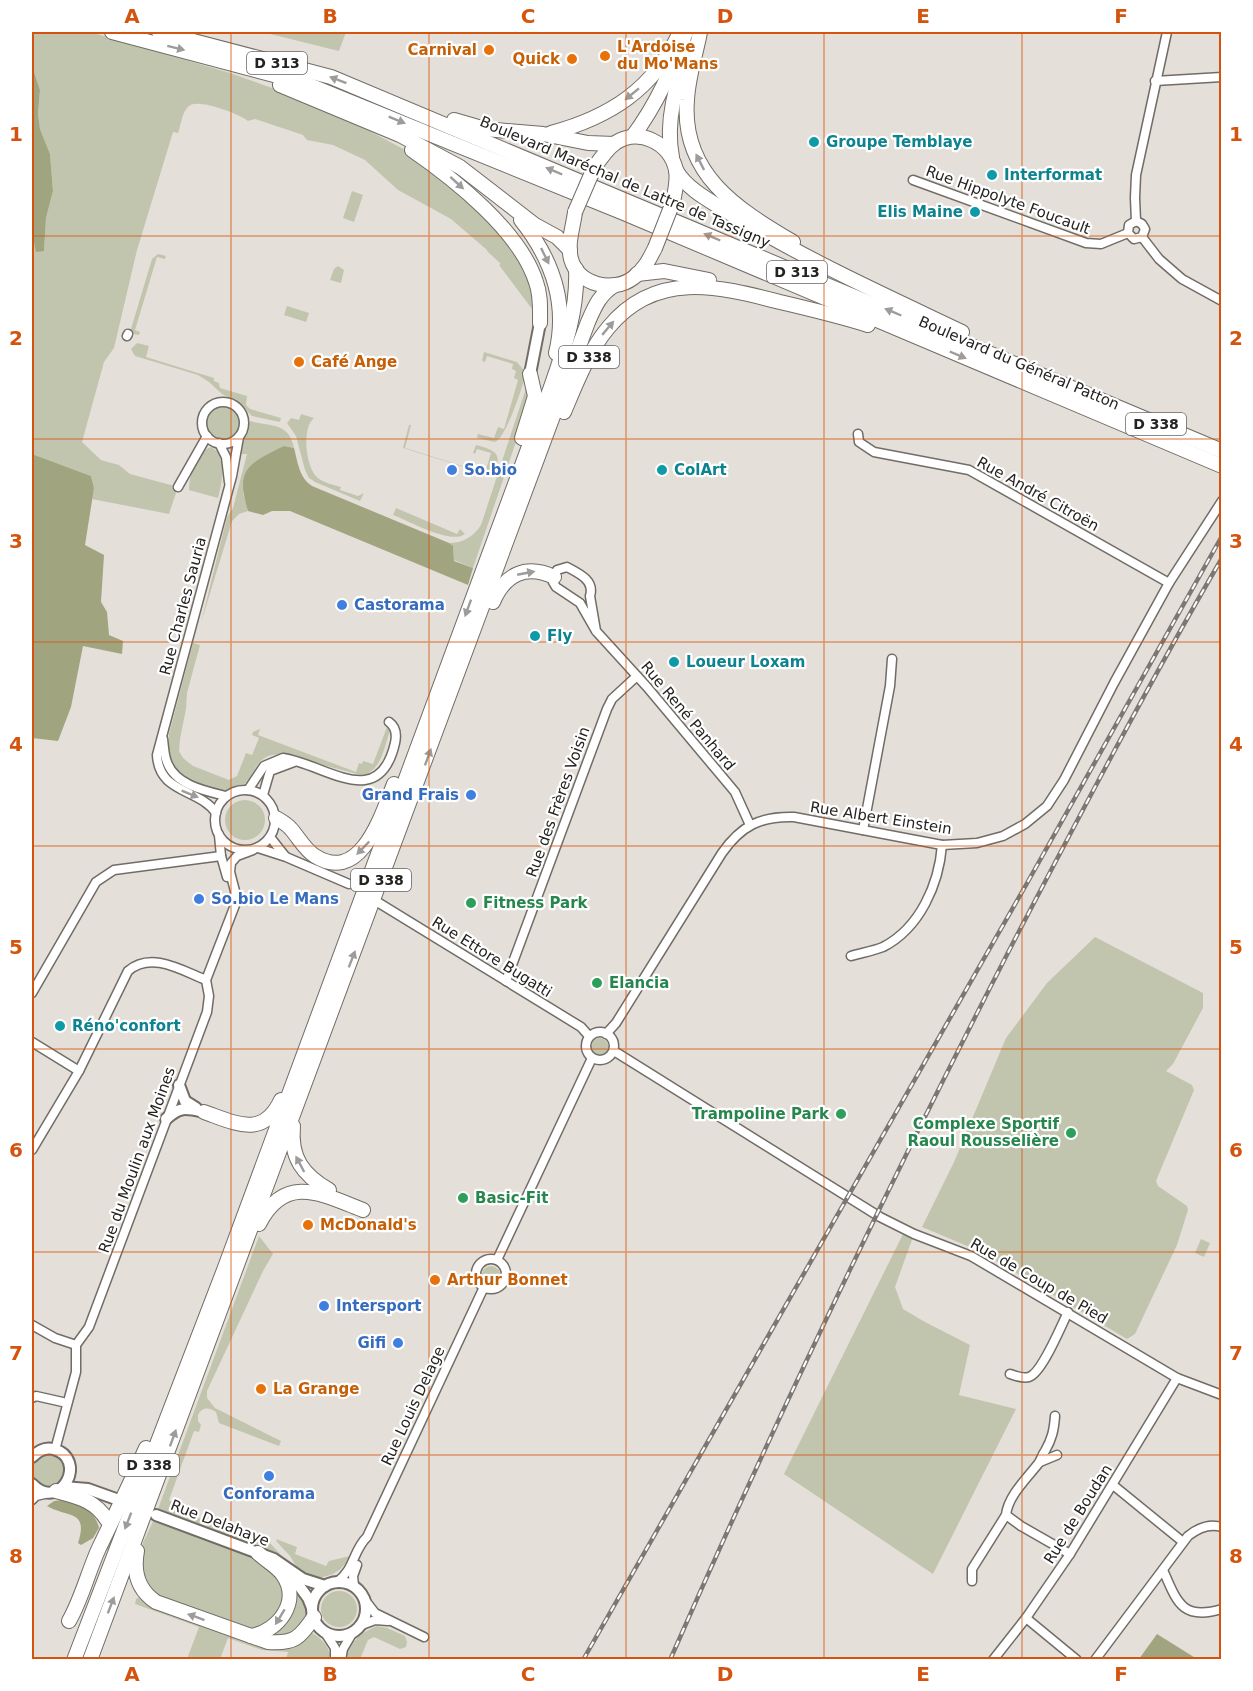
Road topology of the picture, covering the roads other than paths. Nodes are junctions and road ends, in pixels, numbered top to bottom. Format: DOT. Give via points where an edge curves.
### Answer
graph roads {
  1 [pos="112,32"];
  2 [pos="159,32"];
  3 [pos="680,32"];
  4 [pos="686,32"];
  5 [pos="698,32"];
  6 [pos="1167,32"];
  7 [pos="199,54"];
  8 [pos="1221,77"];
  9 [pos="1155,81"];
  10 [pos="393,102"];
  11 [pos="357,115"];
  12 [pos="543,134"];
  13 [pos="633,136"];
  14 [pos="614,144"];
  15 [pos="674,164"];
  16 [pos="913,180"];
  17 [pos="512,208"];
  18 [pos="1136,221"];
  19 [pos="1128,233"];
  20 [pos="1142,237"];
  21 [pos="570,250"];
  22 [pos="576,269"];
  23 [pos="638,274"];
  24 [pos="841,276"];
  25 [pos="615,285"];
  26 [pos="1221,301"];
  27 [pos="792,305"];
  28 [pos="540,323"];
  29 [pos="904,332"];
  30 [pos="530,374"];
  31 [pos="1102,402"];
  32 [pos="533,431"];
  33 [pos="858,434"];
  34 [pos="207,436"];
  35 [pos="239,437"];
  36 [pos="219,443"];
  37 [pos="1211,452"];
  38 [pos="1221,466"];
  39 [pos="519,471"];
  40 [pos="229,482"];
  41 [pos="178,487"];
  42 [pos="1221,501"];
  43 [pos="497,572"];
  44 [pos="554,577"];
  45 [pos="1169,583"];
  46 [pos="590,596"];
  47 [pos="580,603"];
  48 [pos="596,631"];
  49 [pos="468,649"];
  50 [pos="892,659"];
  51 [pos="448,662"];
  52 [pos="637,675"];
  53 [pos="389,722"];
  54 [pos="163,736"];
  55 [pos="295,762"];
  56 [pos="248,790"];
  57 [pos="263,795"];
  58 [pos="226,796"];
  59 [pos="216,813"];
  60 [pos="276,818"];
  61 [pos="750,825"];
  62 [pos="863,830"];
  63 [pos="219,835"];
  64 [pos="270,837"];
  65 [pos="942,845"];
  66 [pos="255,849"];
  67 [pos="221,856"];
  68 [pos="286,857"];
  69 [pos="349,884"];
  70 [pos="235,891"];
  71 [pos="379,903"];
  72 [pos="851,956"];
  73 [pos="206,980"];
  74 [pos="332,980"];
  75 [pos="506,981"];
  76 [pos="32,993"];
  77 [pos="606,1034"];
  78 [pos="589,1036"];
  79 [pos="32,1042"];
  80 [pos="614,1051"];
  81 [pos="592,1058"];
  82 [pos="79,1071"];
  83 [pos="179,1085"];
  84 [pos="204,1112"];
  85 [pos="294,1112"];
  86 [pos="166,1119"];
  87 [pos="32,1150"];
  88 [pos="497,1260"];
  89 [pos="224,1270"];
  90 [pos="484,1287"];
  91 [pos="1068,1312"];
  92 [pos="219,1313"];
  93 [pos="32,1325"];
  94 [pos="76,1345"];
  95 [pos="1010,1374"];
  96 [pos="1177,1378"];
  97 [pos="1221,1395"];
  98 [pos="32,1398"];
  99 [pos="67,1403"];
  100 [pos="1055,1416"];
  101 [pos="56,1450"];
  102 [pos="1057,1455"];
  103 [pos="32,1457"];
  104 [pos="1040,1462"];
  105 [pos="70,1469"];
  106 [pos="32,1484"];
  107 [pos="1113,1485"];
  108 [pos="87,1489"];
  109 [pos="56,1490"];
  110 [pos="153,1493"];
  111 [pos="116,1499"];
  112 [pos="32,1500"];
  113 [pos="156,1515"];
  114 [pos="1006,1515"];
  115 [pos="107,1520"];
  116 [pos="1221,1527"];
  117 [pos="367,1537"];
  118 [pos="1184,1542"];
  119 [pos="107,1550"];
  120 [pos="258,1553"];
  121 [pos="1070,1554"];
  122 [pos="274,1559"];
  123 [pos="1163,1570"];
  124 [pos="972,1581"];
  125 [pos="337,1582"];
  126 [pos="325,1586"];
  127 [pos="354,1586"];
  128 [pos="365,1600"];
  129 [pos="1221,1609"];
  130 [pos="313,1613"];
  131 [pos="1026,1618"];
  132 [pos="69,1621"];
  133 [pos="402,1627"];
  134 [pos="356,1629"];
  135 [pos="324,1631"];
  136 [pos="251,1636"];
  137 [pos="424,1637"];
  138 [pos="69,1659"];
  139 [pos="74,1659"];
  140 [pos="90,1659"];
  141 [pos="335,1659"];
  142 [pos="341,1659"];
  143 [pos="993,1659"];
  144 [pos="1077,1659"];
  145 [pos="1095,1659"];
  1 -- 7 [label="main road, Boulevard Maréchal de Lattre de Tassigny / D 313, one-way"];
  10 -- 2 [label="main road, Boulevard Maréchal de Lattre de Tassigny / D 313, one-way" via="331,77"];
  3 -- 12 [label="main road, one-way" via="662,63 620,104 585,123"];
  4 -- 13 [label="main road" via="671,73"];
  5 -- 15 [label="main road" via="675,93 671,131"];
  24 -- 5 [label="main road, D 338, one-way" via="834,267 734,204 701,165 689,136 686,108"];
  6 -- 9 [label="street"];
  7 -- 11 [label="main road, D 313"];
  7 -- 29 [label="main road, Boulevard Maréchal de Lattre de Tassigny / D 313, one-way" via="304,83"];
  8 -- 9 [label="street"];
  9 -- 18 [label="street" via="1136,175"];
  10 -- 12 [label="main road" via="401,99 448,119 485,129"];
  31 -- 10 [label="main road, Boulevard Maréchal de Lattre de Tassigny / D 313, one-way"];
  11 -- 17 [label="main road, D 313" via="460,167"];
  11 -- 28 [label="main road, D 313, one-way" via="449,176 506,231 536,281 541,300"];
  12 -- 14 [label="main road"];
  13 -- 14 [label="main road"];
  13 -- 15 [label="main road" via="655,141"];
  14 -- 21 [label="main road, bridge" via="594,168 575,212"];
  15 -- 23 [label="main road, bridge" via="673,202 654,248"];
  15 -- 24 [label="main road, D 338" via="681,178 708,199"];
  16 -- 19 [label="street, Rue Hippolyte Foucault" via="1086,243 1101,244"];
  17 -- 21 [label="main road, D 313"];
  17 -- 32 [label="main road, D 313, one-way" via="543,252 558,290 558,343 530,424"];
  18 -- 19 [label="street" via="1129,225"];
  18 -- 20 [label="street" via="1145,229"];
  19 -- 20 [label="street" via="1134,239"];
  20 -- 26 [label="street" via="1159,260 1182,279"];
  21 -- 22 [label="main road"];
  22 -- 25 [label="main road" via="595,283"];
  22 -- 32 [label="main road, D 338" via="569,336"];
  23 -- 25 [label="main road"];
  23 -- 27 [label="main road" via="673,272 738,286"];
  24 -- 31 [label="main road, D 338" via="1073,383"];
  25 -- 43 [label="main road, D 338" via="595,306"];
  27 -- 29 [label="main road, D 338" via="886,331"];
  43 -- 27 [label="main road, D 338, one-way" via="593,348 618,316 646,297 685,286 726,289"];
  28 -- 30 [label="street, D 313"];
  29 -- 37 [label="main road, Boulevard du Général Patton / D 338, one-way"];
  30 -- 39 [label="main road, D 313" via="535,396 517,453"];
  31 -- 37 [label="main road, Boulevard du Général Patton / D 338"];
  32 -- 39 [label="main road, D 338"];
  33 -- 45 [label="street, Rue André Citroën" via="859,442 874,452 969,470"];
  34 -- 35 [label="street" via="202,426 204,415 212,405 225,402 236,406 243,416 244,427"];
  34 -- 36 [label="street"];
  34 -- 41 [label="street"];
  35 -- 36 [label="street"];
  35 -- 40 [label="street, Rue Charles Sauria"];
  36 -- 40 [label="street, Rue Charles Sauria" via="226,457"];
  37 -- 38 [label="main road, Boulevard du Général Patton / D 338"];
  39 -- 51 [label="main road, D 338, one-way"];
  40 -- 54 [label="street, Rue Charles Sauria"];
  42 -- 45 [label="street, Rue Albert Einstein"];
  43 -- 49 [label="main road, D 338"];
  44 -- 46 [label="street" via="557,570 567,567 588,580"];
  44 -- 47 [label="street" via="556,587"];
  49 -- 44 [label="main road, one-way" via="478,637 497,592 509,578 537,571"];
  45 -- 65 [label="street, Rue Albert Einstein" via="1047,806 1003,836 977,843"];
  46 -- 47 [label="street"];
  46 -- 48 [label="street"];
  47 -- 48 [label="street, Rue René Panhard"];
  48 -- 52 [label="street, Rue René Panhard"];
  85 -- 49 [label="main road, D 338, one-way"];
  50 -- 62 [label="street"];
  51 -- 60 [label="main road, one-way" via="372,837 358,854 337,862 316,857 289,826"];
  51 -- 74 [label="main road, D 338"];
  52 -- 61 [label="street, Rue René Panhard" via="735,792"];
  52 -- 75 [label="street, Rue des Frères Voisin" via="607,709"];
  53 -- 55 [label="street" via="396,733 393,749 385,767 369,780 337,776"];
  54 -- 58 [label="street, Rue Charles Sauria" via="167,762 177,777"];
  54 -- 59 [label="street, Rue Charles Sauria, one-way" via="157,757 163,774 177,789 206,801"];
  55 -- 56 [label="street" via="283,758 267,764"];
  55 -- 57 [label="street" via="270,771"];
  56 -- 57 [label="street"];
  56 -- 58 [label="street"];
  57 -- 60 [label="street"];
  58 -- 59 [label="street"];
  59 -- 63 [label="street"];
  60 -- 64 [label="street"];
  61 -- 62 [label="street, Rue Albert Einstein" via="794,817"];
  61 -- 77 [label="street, Rue Albert Einstein" via="731,841"];
  62 -- 65 [label="street, Rue Albert Einstein"];
  63 -- 66 [label="street" via="234,848"];
  63 -- 67 [label="street"];
  64 -- 66 [label="street"];
  64 -- 68 [label="street"];
  65 -- 72 [label="street" via="933,889 906,930 883,947"];
  66 -- 68 [label="street"];
  66 -- 70 [label="street, Rue du Moulin aux Moines" via="231,862"];
  67 -- 70 [label="street"];
  67 -- 76 [label="street" via="114,870 104,875 96,882"];
  68 -- 69 [label="street"];
  70 -- 73 [label="street, Rue du Moulin aux Moines" via="235,905"];
  71 -- 75 [label="street, Rue Ettore Bugatti"];
  73 -- 82 [label="street" via="150,961 134,966"];
  73 -- 83 [label="street, Rue du Moulin aux Moines" via="209,1004"];
  74 -- 84 [label="main road" via="311,1020 273,1114 261,1123 246,1126"];
  74 -- 89 [label="main road, D 338"];
  75 -- 78 [label="street, Rue Ettore Bugatti" via="581,1027"];
  77 -- 78 [label="street"];
  77 -- 80 [label="street" via="613,1041"];
  78 -- 81 [label="street" via="585,1046"];
  79 -- 82 [label="street"];
  80 -- 81 [label="street" via="604,1060"];
  80 -- 91 [label="street, Rue de Coup de Pied" via="841,1194 905,1230 971,1256"];
  81 -- 88 [label="street"];
  82 -- 87 [label="street"];
  83 -- 84 [label="street" via="185,1101"];
  83 -- 86 [label="street, Rue du Moulin aux Moines"];
  84 -- 86 [label="street" via="182,1109"];
  85 -- 92 [label="main road, D 338"];
  92 -- 85 [label="main road, one-way" via="235,1287 260,1222 276,1200 293,1192 308,1191 363,1210 305,1173 293,1144"];
  86 -- 94 [label="street, Rue du Moulin aux Moines" via="89,1328"];
  88 -- 90 [label="street" via="486,1260 477,1269"];
  88 -- 90 [label="street" via="505,1270 504,1282 497,1288"];
  89 -- 132 [label="main road"];
  89 -- 139 [label="main road, D 338, one-way"];
  90 -- 117 [label="street, Rue Louis Delage"];
  91 -- 95 [label="street" via="1038,1370 1030,1377"];
  91 -- 96 [label="street, Rue de Coup de Pied"];
  110 -- 92 [label="main road, D 338, one-way"];
  93 -- 94 [label="street"];
  94 -- 99 [label="street" via="77,1367"];
  96 -- 97 [label="street, Rue de Coup de Pied"];
  96 -- 107 [label="street, Rue de Boudan"];
  98 -- 99 [label="street"];
  99 -- 101 [label="street"];
  100 -- 104 [label="street" via="1051,1442"];
  101 -- 103 [label="street" via="43,1449"];
  101 -- 105 [label="street" via="66,1457"];
  102 -- 104 [label="street"];
  104 -- 114 [label="street" via="1007,1506"];
  105 -- 108 [label="street"];
  105 -- 109 [label="street" via="69,1477"];
  106 -- 109 [label="street" via="38,1490"];
  107 -- 118 [label="street"];
  107 -- 121 [label="street, Rue de Boudan"];
  108 -- 109 [label="street"];
  108 -- 111 [label="street"];
  109 -- 112 [label="street"];
  109 -- 115 [label="main road" via="87,1500"];
  136 -- 110 [label="main road, one-way" via="156,1602 144,1592 135,1560 154,1506"];
  140 -- 110 [label="main road, D 338, one-way"];
  113 -- 120 [label="street, Rue Delahaye"];
  114 -- 121 [label="street"];
  114 -- 124 [label="street" via="972,1569"];
  116 -- 118 [label="street" via="1197,1529"];
  117 -- 125 [label="street, Rue Louis Delage" via="350,1570"];
  117 -- 127 [label="street, Rue Louis Delage" via="354,1572"];
  118 -- 123 [label="street"];
  119 -- 138 [label="main road"];
  120 -- 122 [label="street, Rue Delahaye"];
  120 -- 136 [label="main road, one-way" via="285,1578 289,1597 277,1624 268,1632"];
  121 -- 131 [label="street, Rue de Boudan"];
  122 -- 126 [label="street, Rue Delahaye" via="303,1579"];
  122 -- 130 [label="street, Rue Delahaye" via="309,1598"];
  123 -- 129 [label="street" via="1175,1598 1192,1613"];
  123 -- 145 [label="street"];
  125 -- 126 [label="street"];
  125 -- 127 [label="street"];
  126 -- 130 [label="street" via="315,1597"];
  127 -- 128 [label="street"];
  128 -- 133 [label="street" via="375,1613"];
  128 -- 134 [label="street" via="366,1614"];
  130 -- 135 [label="street"];
  130 -- 136 [label="main road" via="302,1634 288,1642 268,1642"];
  131 -- 143 [label="street, Rue de Boudan"];
  131 -- 144 [label="street"];
  133 -- 134 [label="street" via="375,1620"];
  133 -- 137 [label="street"];
  134 -- 135 [label="street" via="340,1635"];
  134 -- 142 [label="street" via="342,1649"];
  135 -- 141 [label="street" via="335,1648"];
}
